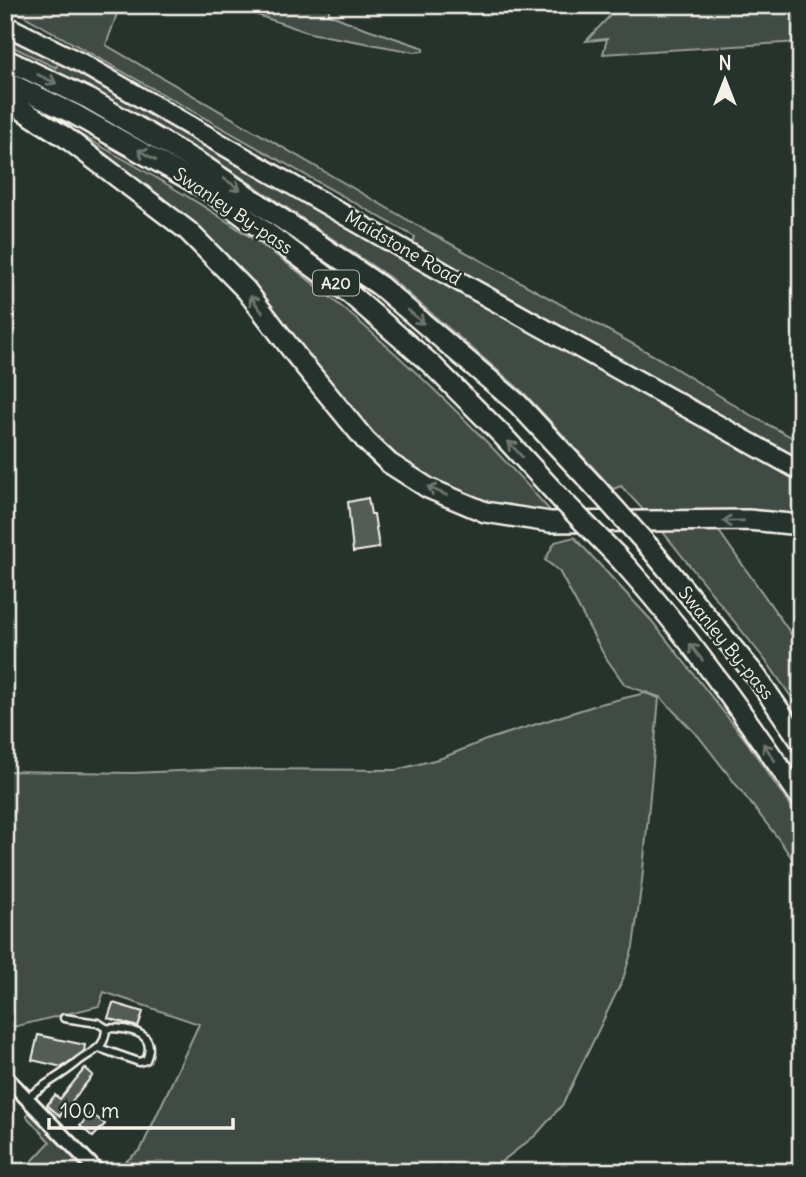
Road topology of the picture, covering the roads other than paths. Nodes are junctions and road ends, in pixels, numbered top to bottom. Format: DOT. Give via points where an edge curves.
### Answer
graph roads {
  1 [pos="5,25"];
  2 [pos="5,59"];
  3 [pos="5,81"];
  4 [pos="5,99"];
  5 [pos="801,471"];
  6 [pos="801,525"];
  7 [pos="801,742"];
  8 [pos="801,798"];
  9 [pos="64,1018"];
  10 [pos="106,1028"];
  11 [pos="99,1048"];
  12 [pos="5,1076"];
  13 [pos="27,1098"];
  14 [pos="98,1172"];
  1 -- 5 [label="main road, Maidstone Road" via="80,63"];
  2 -- 7 [label="highway, Swanley By-pass / A20, one-way, bridge" via="89,99 204,166 380,286 518,404 649,547 756,676"];
  8 -- 3 [label="highway, Swanley By-pass / A20, one-way, bridge" via="738,706 643,585 432,365 349,293 208,190 74,114"];
  6 -- 4 [label="highway, one-way" via="748,520 550,522 485,512 428,488 389,463 366,441 246,290 188,231 65,137"];
  9 -- 10 [label="lane"];
  10 -- 11 [label="lane"];
  10 -- 11 [label="lane" via="145,1036 149,1052 146,1060 139,1062"];
  11 -- 13 [label="lane"];
  12 -- 13 [label="street"];
  13 -- 14 [label="street"];
}
